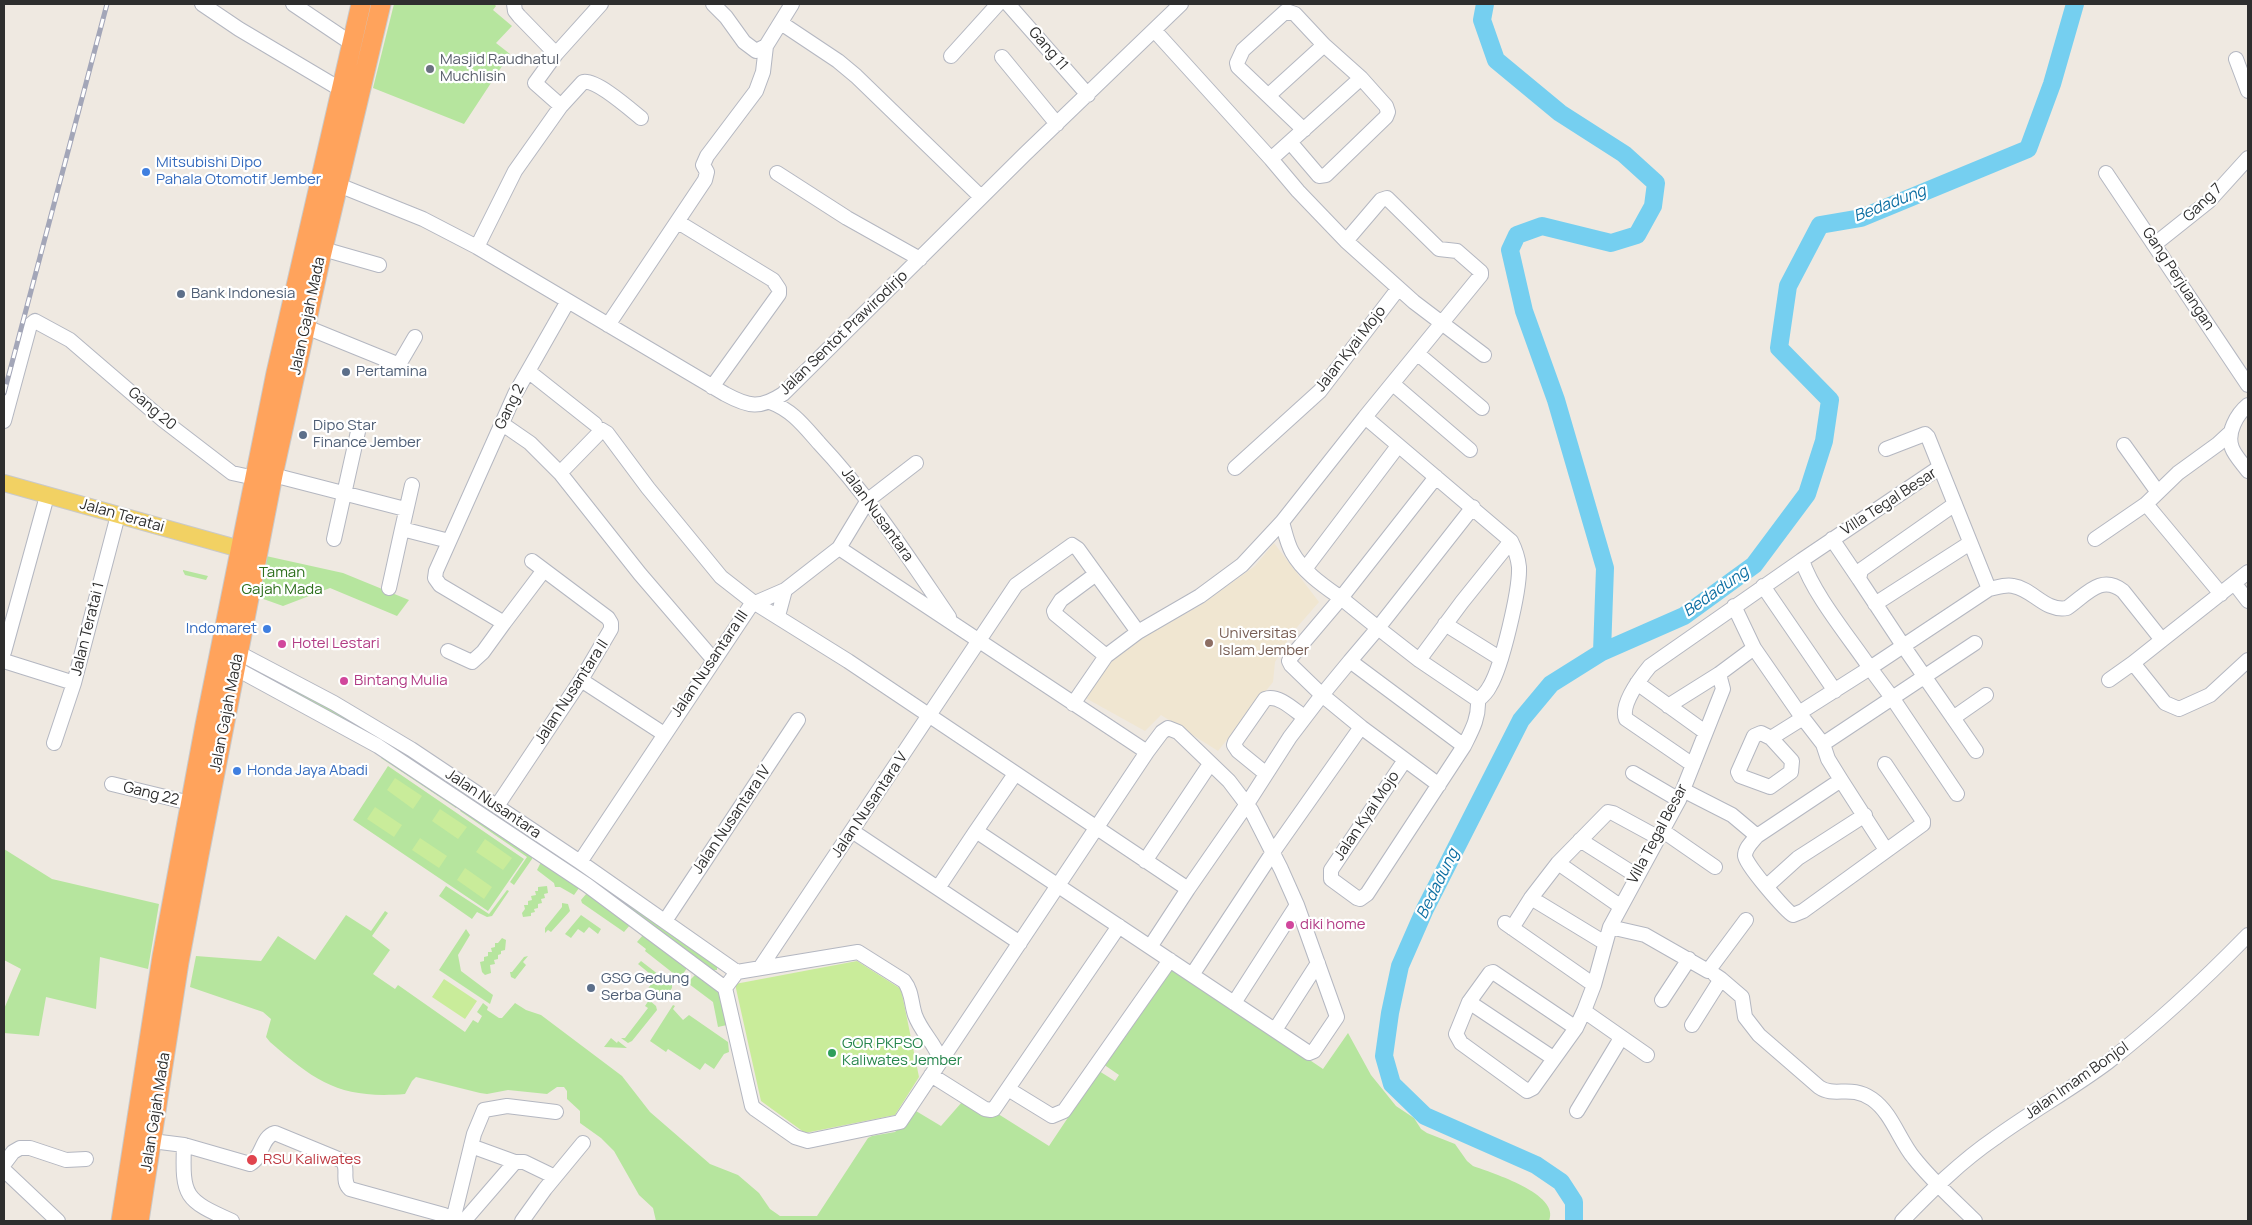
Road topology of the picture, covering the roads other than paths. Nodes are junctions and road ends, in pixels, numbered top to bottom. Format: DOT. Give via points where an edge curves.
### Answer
graph roads {
  1 [pos="202,4"];
  2 [pos="293,4"];
  3 [pos="361,4"];
  4 [pos="381,4"];
  5 [pos="514,4"];
  6 [pos="601,4"];
  7 [pos="713,4"];
  8 [pos="792,4"];
  9 [pos="998,4"];
  10 [pos="1008,4"];
  11 [pos="1181,4"];
  12 [pos="782,23"];
  13 [pos="1154,30"];
  14 [pos="351,43"];
  15 [pos="1324,45"];
  16 [pos="766,46"];
  17 [pos="556,54"];
  18 [pos="951,56"];
  19 [pos="1002,57"];
  20 [pos="2236,59"];
  21 [pos="1360,78"];
  22 [pos="340,89"];
  23 [pos="2248,91"];
  24 [pos="1088,95"];
  25 [pos="1269,95"];
  26 [pos="561,106"];
  27 [pos="641,118"];
  28 [pos="1057,124"];
  29 [pos="1304,130"];
  30 [pos="1290,142"];
  31 [pos="2248,158"];
  32 [pos="1271,159"];
  33 [pos="777,173"];
  34 [pos="2106,173"];
  35 [pos="329,182"];
  36 [pos="981,197"];
  37 [pos="678,222"];
  38 [pos="1346,241"];
  39 [pos="2155,244"];
  40 [pos="477,247"];
  41 [pos="323,249"];
  42 [pos="920,259"];
  43 [pos="379,265"];
  44 [pos="1398,289"];
  45 [pos="568,301"];
  46 [pos="608,325"];
  47 [pos="1442,325"];
  48 [pos="306,327"];
  49 [pos="415,336"];
  50 [pos="1418,354"];
  51 [pos="1484,356"];
  52 [pos="528,371"];
  53 [pos="1392,384"];
  54 [pos="2248,385"];
  55 [pos="712,387"];
  56 [pos="783,394"];
  57 [pos="770,402"];
  58 [pos="2248,405"];
  59 [pos="1482,408"];
  60 [pos="792,412"];
  61 [pos="1365,417"];
  62 [pos="4,421"];
  63 [pos="501,423"];
  64 [pos="595,424"];
  65 [pos="359,427"];
  66 [pos="2231,432"];
  67 [pos="2124,445"];
  68 [pos="1398,446"];
  69 [pos="1886,449"];
  70 [pos="1470,450"];
  71 [pos="916,463"];
  72 [pos="1940,467"];
  73 [pos="1235,468"];
  74 [pos="2248,471"];
  75 [pos="560,473"];
  76 [pos="1436,476"];
  77 [pos="264,477"];
  78 [pos="4,483"];
  79 [pos="412,485"];
  80 [pos="2157,491"];
  81 [pos="344,492"];
  82 [pos="47,496"];
  83 [pos="868,500"];
  84 [pos="1955,504"];
  85 [pos="2146,504"];
  86 [pos="1472,507"];
  87 [pos="405,509"];
  88 [pos="118,515"];
  89 [pos="1282,522"];
  90 [pos="402,529"];
  91 [pos="334,539"];
  92 [pos="1832,539"];
  93 [pos="2095,539"];
  94 [pos="1511,541"];
  95 [pos="449,542"];
  96 [pos="1970,543"];
  97 [pos="839,548"];
  98 [pos="240,549"];
  99 [pos="1802,560"];
  100 [pos="532,562"];
  101 [pos="1305,568"];
  102 [pos="544,570"];
  103 [pos="2248,572"];
  104 [pos="1096,574"];
  105 [pos="1859,579"];
  106 [pos="2236,584"];
  107 [pos="1763,586"];
  108 [pos="389,588"];
  109 [pos="1989,589"];
  110 [pos="785,590"];
  111 [pos="2221,594"];
  112 [pos="1341,598"];
  113 [pos="2248,601"];
  114 [pos="754,602"];
  115 [pos="1875,604"];
  116 [pos="1734,606"];
  117 [pos="778,616"];
  118 [pos="504,624"];
  119 [pos="954,624"];
  120 [pos="1445,624"];
  121 [pos="1378,628"];
  122 [pos="1138,632"];
  123 [pos="2162,640"];
  124 [pos="978,642"];
  125 [pos="1975,643"];
  126 [pos="1904,647"];
  127 [pos="1754,648"];
  128 [pos="448,651"];
  129 [pos="4,652"];
  130 [pos="1106,656"];
  131 [pos="1500,659"];
  132 [pos="237,660"];
  133 [pos="712,660"];
  134 [pos="1419,660"];
  135 [pos="2248,660"];
  136 [pos="4,661"];
  137 [pos="1350,661"];
  138 [pos="2133,663"];
  139 [pos="1870,668"];
  140 [pos="1719,674"];
  141 [pos="1925,677"];
  142 [pos="581,680"];
  143 [pos="2109,680"];
  144 [pos="74,683"];
  145 [pos="1637,683"];
  146 [pos="1835,691"];
  147 [pos="1322,695"];
  148 [pos="1986,695"];
  149 [pos="1893,699"];
  150 [pos="1478,700"];
  151 [pos="1073,704"];
  152 [pos="1668,706"];
  153 [pos="1304,716"];
  154 [pos="1801,716"];
  155 [pos="930,717"];
  156 [pos="1953,718"];
  157 [pos="798,720"];
  158 [pos="1361,727"];
  159 [pos="1705,732"];
  160 [pos="664,734"];
  161 [pos="1771,738"];
  162 [pos="54,743"];
  163 [pos="1823,744"];
  164 [pos="1464,746"];
  165 [pos="1976,751"];
  166 [pos="1147,752"];
  167 [pos="1406,760"];
  168 [pos="1210,764"];
  169 [pos="1885,764"];
  170 [pos="1693,765"];
  171 [pos="1265,773"];
  172 [pos="1633,773"];
  173 [pos="1015,774"];
  174 [pos="1841,780"];
  175 [pos="112,784"];
  176 [pos="1439,785"];
  177 [pos="1957,794"];
  178 [pos="1681,795"];
  179 [pos="190,803"];
  180 [pos="1247,804"];
  181 [pos="497,806"];
  182 [pos="1865,815"];
  183 [pos="1098,828"];
  184 [pos="852,831"];
  185 [pos="976,831"];
  186 [pos="1661,834"];
  187 [pos="1757,836"];
  188 [pos="1580,840"];
  189 [pos="1886,850"];
  190 [pos="1273,852"];
  191 [pos="1146,861"];
  192 [pos="580,862"];
  193 [pos="1558,863"];
  194 [pos="1715,867"];
  195 [pos="1637,876"];
  196 [pos="1767,886"];
  197 [pos="617,887"];
  198 [pos="1059,887"];
  199 [pos="938,888"];
  200 [pos="1188,889"];
  201 [pos="1531,898"];
  202 [pos="608,900"];
  203 [pos="1297,905"];
  204 [pos="1620,906"];
  205 [pos="1746,920"];
  206 [pos="665,921"];
  207 [pos="1118,926"];
  208 [pos="1610,926"];
  209 [pos="2247,940"];
  210 [pos="1020,943"];
  211 [pos="1605,943"];
  212 [pos="1150,947"];
  213 [pos="1689,959"];
  214 [pos="1170,960"];
  215 [pos="1318,963"];
  216 [pos="760,968"];
  217 [pos="1708,971"];
  218 [pos="737,972"];
  219 [pos="1192,975"];
  220 [pos="1721,979"];
  221 [pos="1594,984"];
  222 [pos="725,988"];
  223 [pos="1662,1000"];
  224 [pos="1469,1002"];
  225 [pos="1234,1003"];
  226 [pos="1584,1011"];
  227 [pos="1692,1025"];
  228 [pos="1576,1028"];
  229 [pos="1275,1030"];
  230 [pos="1621,1038"];
  231 [pos="1647,1055"];
  232 [pos="1553,1058"];
  233 [pos="941,1061"];
  234 [pos="154,1067"];
  235 [pos="931,1075"];
  236 [pos="1008,1089"];
  237 [pos="1577,1111"];
  238 [pos="556,1112"];
  239 [pos="152,1141"];
  240 [pos="583,1143"];
  241 [pos="184,1145"];
  242 [pos="471,1146"];
  243 [pos="86,1159"];
  244 [pos="514,1162"];
  245 [pos="4,1164"];
  246 [pos="4,1170"];
  247 [pos="555,1177"];
  248 [pos="1938,1184"];
  249 [pos="58,1221"];
  250 [pos="121,1221"];
  251 [pos="139,1221"];
  252 [pos="232,1221"];
  253 [pos="458,1221"];
  254 [pos="522,1221"];
  255 [pos="1902,1221"];
  256 [pos="1975,1221"];
  1 -- 22 [label="street"];
  2 -- 14 [label="street"];
  3 -- 14 [label="highway, Jalan Gajah Mada"];
  4 -- 35 [label="highway, Jalan Gajah Mada"];
  5 -- 17 [label="street" via="518,16"];
  6 -- 17 [label="street"];
  7 -- 16 [label="street" via="744,42 756,51"];
  8 -- 12 [label="street"];
  9 -- 18 [label="street"];
  10 -- 24 [label="street, Gang 11"];
  11 -- 13 [label="street, Jalan Sentot Prawirodirjo"];
  12 -- 16 [label="street"];
  12 -- 36 [label="street" via="856,76"];
  13 -- 24 [label="street, Jalan Sentot Prawirodirjo"];
  13 -- 32 [label="street"];
  14 -- 22 [label="highway, Jalan Gajah Mada"];
  15 -- 21 [label="street"];
  15 -- 25 [label="street"];
  15 -- 25 [label="street" via="1295,14 1283,12 1240,54 1237,63"];
  16 -- 37 [label="street" via="763,72 756,91 707,156 703,164 707,172 705,180"];
  17 -- 26 [label="street" via="535,84"];
  19 -- 28 [label="street"];
  20 -- 23 [label="street"];
  21 -- 29 [label="street"];
  21 -- 30 [label="street" via="1388,112 1326,175 1319,176"];
  22 -- 35 [label="highway, Jalan Gajah Mada"];
  24 -- 28 [label="street, Jalan Sentot Prawirodirjo"];
  25 -- 29 [label="street"];
  26 -- 27 [label="street" via="580,85 590,81"];
  26 -- 40 [label="street" via="515,171"];
  28 -- 36 [label="street, Jalan Sentot Prawirodirjo"];
  29 -- 30 [label="street"];
  30 -- 32 [label="street"];
  31 -- 39 [label="street, Gang 7" via="2209,201"];
  32 -- 38 [label="street"];
  33 -- 42 [label="street"];
  34 -- 39 [label="street, Gang Perjuangan"];
  35 -- 40 [label="street, Jalan Sentot Prawirodirjo" via="423,219"];
  35 -- 41 [label="highway, Jalan Gajah Mada"];
  35 -- 77 [label="highway, Jalan Gajah Mada" via="296,280"];
  36 -- 42 [label="street, Jalan Sentot Prawirodirjo"];
  37 -- 46 [label="street"];
  37 -- 55 [label="street" via="772,280 779,289 779,294"];
  38 -- 44 [label="street"];
  38 -- 47 [label="street" via="1381,200 1387,198 1439,249 1457,251 1479,270 1481,275"];
  39 -- 54 [label="street, Gang Perjuangan"];
  40 -- 45 [label="street, Jalan Sentot Prawirodirjo"];
  41 -- 43 [label="street"];
  41 -- 48 [label="highway, Jalan Gajah Mada"];
  42 -- 56 [label="street, Jalan Sentot Prawirodirjo"];
  44 -- 47 [label="street"];
  44 -- 73 [label="street, Jalan Kyai Mojo" via="1320,391"];
  45 -- 46 [label="street, Jalan Sentot Prawirodirjo"];
  45 -- 52 [label="street, Gang 2"];
  46 -- 55 [label="street, Jalan Sentot Prawirodirjo"];
  47 -- 50 [label="street"];
  47 -- 51 [label="street"];
  48 -- 49 [label="street" via="397,364"];
  48 -- 77 [label="highway, Jalan Gajah Mada"];
  50 -- 53 [label="street"];
  50 -- 59 [label="street"];
  52 -- 63 [label="street, Gang 2"];
  52 -- 64 [label="street"];
  53 -- 61 [label="street"];
  53 -- 70 [label="street"];
  55 -- 57 [label="street, Jalan Sentot Prawirodirjo" via="744,403"];
  56 -- 57 [label="street, Jalan Sentot Prawirodirjo"];
  56 -- 60 [label="street"];
  57 -- 60 [label="street"];
  58 -- 66 [label="street" via="2240,412"];
  60 -- 83 [label="street, Jalan Nusantara"];
  61 -- 68 [label="street"];
  61 -- 89 [label="street"];
  62 -- 77 [label="street, Gang 20" via="30,324 35,321 70,340 163,420 232,473"];
  63 -- 75 [label="street" via="530,443"];
  63 -- 95 [label="street, Gang 2"];
  65 -- 81 [label="street"];
  66 -- 74 [label="street" via="2232,449"];
  66 -- 80 [label="street"];
  67 -- 80 [label="street"];
  68 -- 76 [label="street"];
  68 -- 101 [label="street"];
  69 -- 72 [label="street" via="1925,434"];
  71 -- 83 [label="street, Jalan Nusantara III"];
  72 -- 84 [label="street, Villa Tegal Besar"];
  72 -- 92 [label="street, Villa Tegal Besar"];
  75 -- 114 [label="street" via="602,430 607,433 721,577"];
  75 -- 133 [label="street"];
  76 -- 86 [label="street"];
  76 -- 112 [label="street"];
  77 -- 81 [label="street, Gang 20"];
  77 -- 98 [label="highway, Jalan Gajah Mada"];
  77 -- 132 [label="highway, Jalan Gajah Mada"];
  78 -- 82 [label="main road, Jalan Teratai"];
  79 -- 87 [label="street"];
  80 -- 85 [label="street"];
  81 -- 87 [label="street, Gang 20"];
  81 -- 91 [label="street"];
  82 -- 88 [label="main road, Jalan Teratai"];
  82 -- 129 [label="street"];
  83 -- 97 [label="street, Jalan Nusantara III"];
  83 -- 119 [label="street, Jalan Nusantara"];
  84 -- 96 [label="street, Villa Tegal Besar"];
  84 -- 105 [label="street" via="1861,570"];
  85 -- 93 [label="street"];
  85 -- 111 [label="street"];
  86 -- 94 [label="street"];
  86 -- 121 [label="street"];
  87 -- 90 [label="street"];
  88 -- 98 [label="main road, Jalan Teratai"];
  88 -- 144 [label="street, Jalan Teratai 1"];
  89 -- 101 [label="street" via="1292,551"];
  89 -- 122 [label="street" via="1242,565 1200,596"];
  90 -- 95 [label="street"];
  90 -- 108 [label="street"];
  92 -- 99 [label="street, Villa Tegal Besar"];
  92 -- 105 [label="street"];
  94 -- 120 [label="street"];
  94 -- 131 [label="street, Jalan Kyai Mojo" via="1517,555 1518,580"];
  95 -- 118 [label="street, Gang 2" via="436,571 436,582"];
  96 -- 109 [label="street, Villa Tegal Besar"];
  96 -- 115 [label="street"];
  97 -- 110 [label="street, Jalan Nusantara III"];
  97 -- 119 [label="street"];
  98 -- 179 [label="highway, Jalan Gajah Mada"];
  99 -- 107 [label="street, Villa Tegal Besar"];
  99 -- 139 [label="street" via="1816,589"];
  100 -- 102 [label="street"];
  101 -- 112 [label="street"];
  102 -- 118 [label="street"];
  102 -- 142 [label="street, Jalan Nusantara II" via="611,623 610,634"];
  103 -- 106 [label="street"];
  104 -- 122 [label="street"];
  104 -- 124 [label="street, Jalan Nusantara V" via="1078,549 1069,546 1016,586"];
  104 -- 130 [label="street" via="1061,600 1054,611"];
  105 -- 115 [label="street"];
  106 -- 111 [label="street"];
  106 -- 113 [label="street"];
  107 -- 116 [label="street, Villa Tegal Besar"];
  107 -- 146 [label="street"];
  109 -- 123 [label="street" via="2010,585 2018,587 2051,607 2063,609 2100,585 2115,585"];
  109 -- 126 [label="street"];
  110 -- 114 [label="street, Jalan Nusantara III"];
  110 -- 117 [label="street"];
  111 -- 123 [label="street"];
  112 -- 121 [label="street"];
  112 -- 147 [label="street, Jalan Kyai Mojo" via="1291,657 1290,663"];
  114 -- 117 [label="street"];
  114 -- 133 [label="street, Jalan Nusantara III"];
  115 -- 126 [label="street"];
  116 -- 127 [label="street"];
  116 -- 145 [label="street, Villa Tegal Besar" via="1650,666"];
  117 -- 155 [label="street"];
  118 -- 128 [label="street" via="472,662"];
  119 -- 124 [label="street"];
  120 -- 131 [label="street"];
  120 -- 134 [label="street"];
  121 -- 134 [label="street"];
  121 -- 137 [label="street"];
  122 -- 130 [label="street"];
  123 -- 138 [label="street"];
  124 -- 151 [label="street"];
  124 -- 155 [label="street, Jalan Nusantara V"];
  125 -- 141 [label="street"];
  126 -- 139 [label="street"];
  126 -- 141 [label="street"];
  127 -- 140 [label="street"];
  127 -- 154 [label="street"];
  130 -- 151 [label="street"];
  131 -- 150 [label="street, Jalan Kyai Mojo" via="1491,685"];
  132 -- 181 [label="street, Jalan Nusantara" via="386,733"];
  132 -- 202 [label="street, Jalan Nusantara" via="378,746"];
  132 -- 234 [label="highway, Jalan Gajah Mada"];
  133 -- 160 [label="street, Jalan Nusantara III"];
  134 -- 150 [label="street"];
  135 -- 138 [label="street" via="2210,694 2179,710 2165,703"];
  136 -- 144 [label="street"];
  137 -- 147 [label="street"];
  137 -- 164 [label="street"];
  138 -- 143 [label="street"];
  139 -- 146 [label="street"];
  139 -- 149 [label="street"];
  140 -- 152 [label="street"];
  140 -- 159 [label="street, Villa Tegal Besar" via="1723,689"];
  141 -- 149 [label="street"];
  141 -- 156 [label="street"];
  142 -- 160 [label="street"];
  142 -- 181 [label="street, Jalan Nusantara II"];
  144 -- 162 [label="street, Jalan Teratai 1"];
  145 -- 152 [label="street"];
  145 -- 170 [label="street, Villa Tegal Besar" via="1625,713 1626,719"];
  146 -- 154 [label="street"];
  147 -- 153 [label="street"];
  147 -- 158 [label="street, Jalan Kyai Mojo"];
  148 -- 156 [label="street"];
  149 -- 163 [label="street"];
  149 -- 177 [label="street"];
  150 -- 164 [label="street, Jalan Kyai Mojo" via="1479,714"];
  151 -- 166 [label="street"];
  152 -- 159 [label="street"];
  153 -- 171 [label="street"];
  153 -- 171 [label="street" via="1277,698 1265,698 1234,746"];
  154 -- 161 [label="street"];
  154 -- 163 [label="street"];
  155 -- 173 [label="street"];
  155 -- 184 [label="street, Jalan Nusantara V"];
  156 -- 165 [label="street"];
  157 -- 206 [label="street, Jalan Nusantara IV"];
  158 -- 167 [label="street, Jalan Kyai Mojo"];
  158 -- 190 [label="street"];
  159 -- 170 [label="street, Villa Tegal Besar"];
  160 -- 192 [label="street, Jalan Nusantara III"];
  163 -- 174 [label="street"];
  164 -- 176 [label="street, Jalan Kyai Mojo"];
  166 -- 168 [label="street" via="1168,728 1178,732"];
  166 -- 183 [label="street"];
  167 -- 176 [label="street, Jalan Kyai Mojo"];
  167 -- 176 [label="street, Jalan Kyai Mojo" via="1331,870 1333,881 1357,898 1364,897"];
  168 -- 180 [label="street"];
  168 -- 191 [label="street"];
  169 -- 189 [label="street" via="1923,821 1921,826"];
  170 -- 178 [label="street, Villa Tegal Besar"];
  171 -- 180 [label="street"];
  172 -- 178 [label="street"];
  173 -- 183 [label="street"];
  173 -- 185 [label="street"];
  174 -- 182 [label="street"];
  174 -- 187 [label="street"];
  175 -- 179 [label="street, Gang 22"];
  178 -- 186 [label="street, Villa Tegal Besar"];
  178 -- 187 [label="street" via="1732,815"];
  179 -- 234 [label="highway, Jalan Gajah Mada" via="171,904"];
  180 -- 190 [label="street"];
  180 -- 200 [label="street"];
  181 -- 192 [label="street, Jalan Nusantara"];
  182 -- 189 [label="street"];
  182 -- 196 [label="street" via="1798,858"];
  183 -- 191 [label="street"];
  183 -- 198 [label="street"];
  184 -- 199 [label="street"];
  184 -- 216 [label="street, Jalan Nusantara V"];
  185 -- 198 [label="street"];
  185 -- 199 [label="street"];
  186 -- 188 [label="street" via="1608,812"];
  186 -- 194 [label="street"];
  186 -- 195 [label="street, Villa Tegal Besar"];
  187 -- 196 [label="street" via="1748,846 1746,862"];
  188 -- 193 [label="street"];
  188 -- 195 [label="street"];
  189 -- 196 [label="street" via="1796,916 1787,911"];
  190 -- 203 [label="street"];
  190 -- 219 [label="street"];
  191 -- 200 [label="street"];
  192 -- 197 [label="street, Jalan Nusantara"];
  193 -- 201 [label="street"];
  193 -- 204 [label="street"];
  195 -- 204 [label="street, Villa Tegal Besar"];
  197 -- 202 [label="street"];
  197 -- 206 [label="street, Jalan Nusantara"];
  198 -- 207 [label="street"];
  198 -- 210 [label="street"];
  199 -- 210 [label="street"];
  200 -- 212 [label="street"];
  201 -- 211 [label="street"];
  201 -- 221 [label="street" via="1508,926"];
  202 -- 222 [label="street, Jalan Nusantara"];
  203 -- 215 [label="street"];
  203 -- 225 [label="street"];
  204 -- 208 [label="street, Villa Tegal Besar"];
  205 -- 217 [label="street"];
  206 -- 218 [label="street, Jalan Nusantara"];
  207 -- 212 [label="street"];
  207 -- 236 [label="street"];
  208 -- 211 [label="street, Villa Tegal Besar"];
  208 -- 213 [label="street" via="1645,936"];
  209 -- 248 [label="street, Jalan Imam Bonjol" via="2148,1030 1995,1138"];
  210 -- 233 [label="street"];
  211 -- 221 [label="street, Villa Tegal Besar"];
  212 -- 214 [label="street"];
  213 -- 217 [label="street"];
  213 -- 223 [label="street"];
  214 -- 219 [label="street"];
  214 -- 236 [label="street" via="1064,1111 1052,1116"];
  215 -- 229 [label="street"];
  215 -- 229 [label="street" via="1336,1013 1335,1022 1312,1054"];
  216 -- 218 [label="street"];
  216 -- 233 [label="street" via="860,953 908,986 918,1022 937,1049"];
  217 -- 220 [label="street"];
  218 -- 222 [label="street"];
  219 -- 225 [label="street"];
  220 -- 227 [label="street"];
  220 -- 248 [label="street" via="1742,996 1745,1017 1758,1035 1819,1087 1829,1092 1860,1092 1874,1100 1913,1158"];
  221 -- 226 [label="street, Villa Tegal Besar"];
  222 -- 235 [label="street" via="752,1106 799,1139 808,1141 900,1122"];
  224 -- 228 [label="street" via="1490,973 1496,973"];
  224 -- 232 [label="street"];
  224 -- 232 [label="street, Villa Tegal Besar" via="1456,1031 1458,1040 1527,1091 1533,1088"];
  225 -- 229 [label="street"];
  226 -- 228 [label="street, Villa Tegal Besar"];
  226 -- 230 [label="street"];
  228 -- 232 [label="street, Villa Tegal Besar"];
  230 -- 231 [label="street"];
  230 -- 237 [label="street"];
  233 -- 235 [label="street"];
  234 -- 239 [label="highway, Jalan Gajah Mada"];
  234 -- 250 [label="highway, Jalan Gajah Mada"];
  235 -- 236 [label="street" via="988,1110 994,1109"];
  238 -- 242 [label="street" via="507,1106 484,1110"];
  239 -- 241 [label="street"];
  239 -- 251 [label="highway, Jalan Gajah Mada"];
  240 -- 247 [label="street"];
  241 -- 252 [label="street" via="183,1179 188,1196"];
  241 -- 253 [label="street" via="250,1164 257,1159 268,1137 275,1133 343,1161 346,1165 345,1180 350,1189"];
  242 -- 244 [label="street"];
  242 -- 253 [label="street"];
  243 -- 245 [label="street" via="66,1160 30,1148 20,1148"];
  244 -- 247 [label="street" via="524,1162"];
  244 -- 253 [label="street"];
  246 -- 249 [label="street"];
  247 -- 254 [label="street"];
  248 -- 255 [label="street, Jalan Imam Bonjol"];
  248 -- 256 [label="street"];
}
